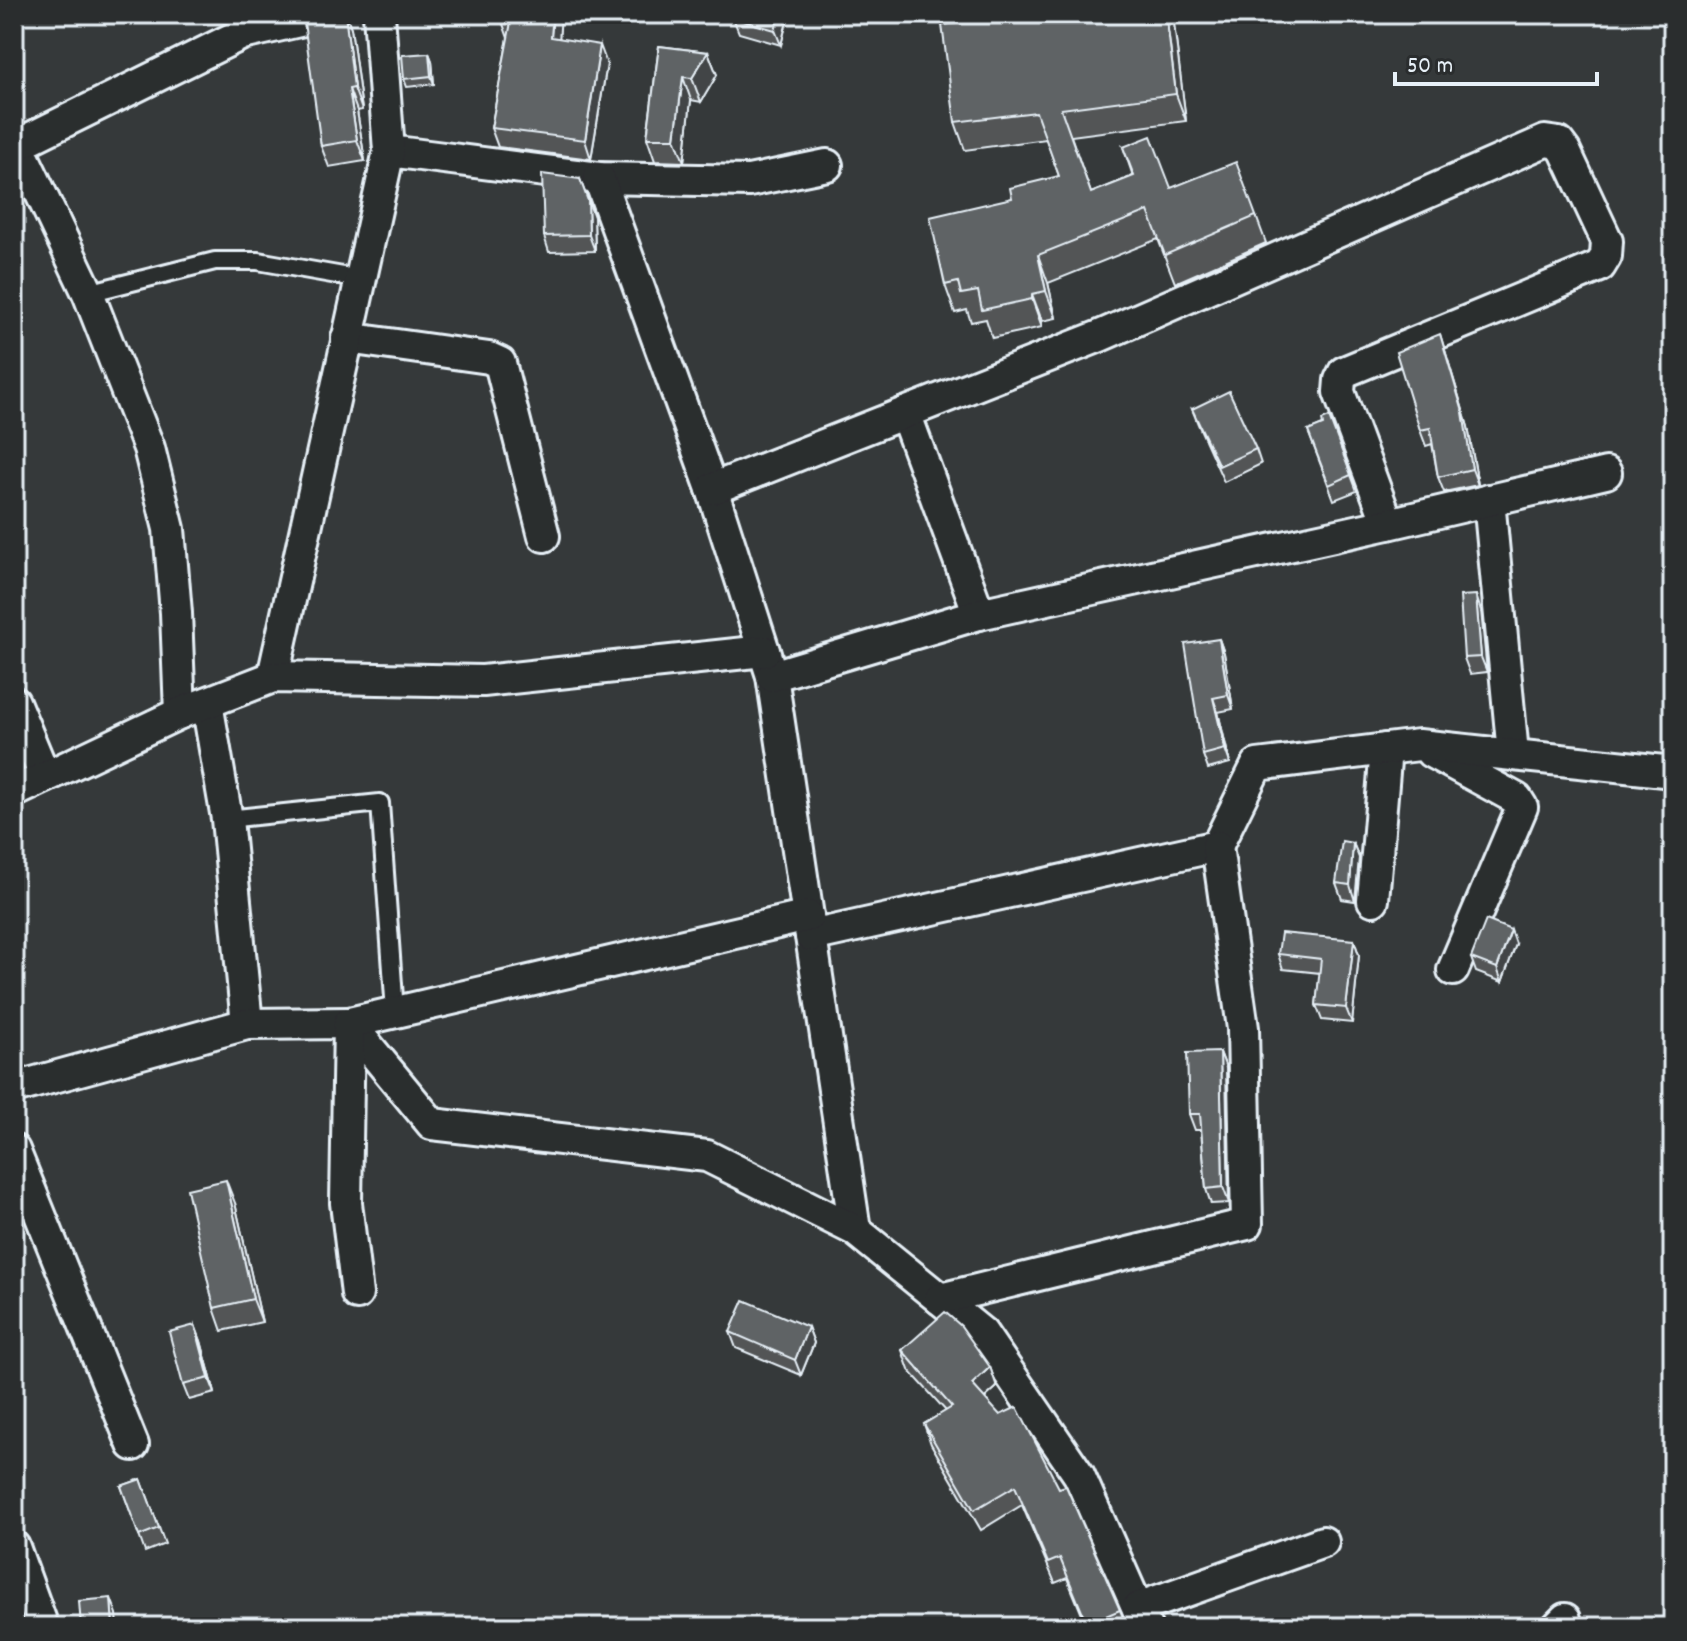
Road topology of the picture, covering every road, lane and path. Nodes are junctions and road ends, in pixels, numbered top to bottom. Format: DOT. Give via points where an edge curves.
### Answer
graph roads {
  1 [pos="330,14"];
  2 [pos="379,14"];
  3 [pos="389,151"];
  4 [pos="19,155"];
  5 [pos="827,165"];
  6 [pos="599,178"];
  7 [pos="360,279"];
  8 [pos="88,293"];
  9 [pos="347,338"];
  10 [pos="905,413"];
  11 [pos="1606,473"];
  12 [pos="712,489"];
  13 [pos="1489,500"];
  14 [pos="1388,524"];
  15 [pos="544,536"];
  16 [pos="979,614"];
  17 [pos="768,663"];
  18 [pos="273,677"];
  19 [pos="14,702"];
  20 [pos="194,708"];
  21 [pos="1419,745"];
  22 [pos="1386,749"];
  23 [pos="1513,754"];
  24 [pos="1673,772"];
  25 [pos="45,777"];
  26 [pos="14,792"];
  27 [pos="227,819"];
  28 [pos="1217,846"];
  29 [pos="1373,900"];
  30 [pos="810,926"];
  31 [pos="1453,970"];
  32 [pos="395,1012"];
  33 [pos="349,1023"];
  34 [pos="247,1024"];
  35 [pos="14,1088"];
  36 [pos="14,1150"];
  37 [pos="855,1230"];
  38 [pos="357,1294"];
  39 [pos="940,1299"];
  40 [pos="133,1445"];
  41 [pos="1323,1542"];
  42 [pos="14,1547"];
  43 [pos="1142,1618"];
  44 [pos="43,1627"];
  1 -- 4 [label="street" via="242,34"];
  2 -- 3 [label="street"];
  3 -- 6 [label="street"];
  3 -- 7 [label="street"];
  4 -- 8 [label="street"];
  5 -- 6 [label="street" via="749,181"];
  6 -- 12 [label="street"];
  7 -- 8 [label="lane" via="258,261 215,261"];
  7 -- 9 [label="street"];
  8 -- 20 [label="street" via="149,448 169,529 176,613"];
  9 -- 15 [label="street" via="500,363"];
  9 -- 18 [label="street"];
  10 -- 12 [label="street"];
  10 -- 14 [label="street" via="1100,336 1545,141 1559,143 1607,241 1600,266 1344,372 1340,380 1339,392"];
  10 -- 16 [label="street"];
  11 -- 13 [label="street"];
  12 -- 17 [label="street"];
  13 -- 14 [label="street"];
  13 -- 23 [label="street"];
  14 -- 16 [label="street"];
  16 -- 17 [label="street"];
  17 -- 18 [label="street" via="483,681"];
  17 -- 30 [label="street"];
  18 -- 20 [label="street"];
  19 -- 25 [label="street"];
  20 -- 25 [label="street"];
  20 -- 27 [label="street"];
  21 -- 22 [label="street"];
  21 -- 23 [label="street"];
  21 -- 31 [label="street" via="1517,799 1522,807"];
  22 -- 28 [label="street" via="1257,765"];
  22 -- 29 [label="street"];
  23 -- 24 [label="street"];
  25 -- 26 [label="street"];
  27 -- 32 [label="lane" via="380,803"];
  27 -- 34 [label="street"];
  28 -- 30 [label="street"];
  28 -- 39 [label="street" via="1243,1028 1247,1224"];
  30 -- 32 [label="street"];
  30 -- 37 [label="street"];
  32 -- 33 [label="street"];
  33 -- 34 [label="street"];
  33 -- 37 [label="street" via="432,1124 707,1156"];
  33 -- 38 [label="street" via="346,1203"];
  34 -- 35 [label="street"];
  36 -- 40 [label="street"];
  37 -- 39 [label="street"];
  39 -- 43 [label="street" via="982,1333 1079,1475"];
  41 -- 43 [label="street"];
  42 -- 44 [label="street"];
}
